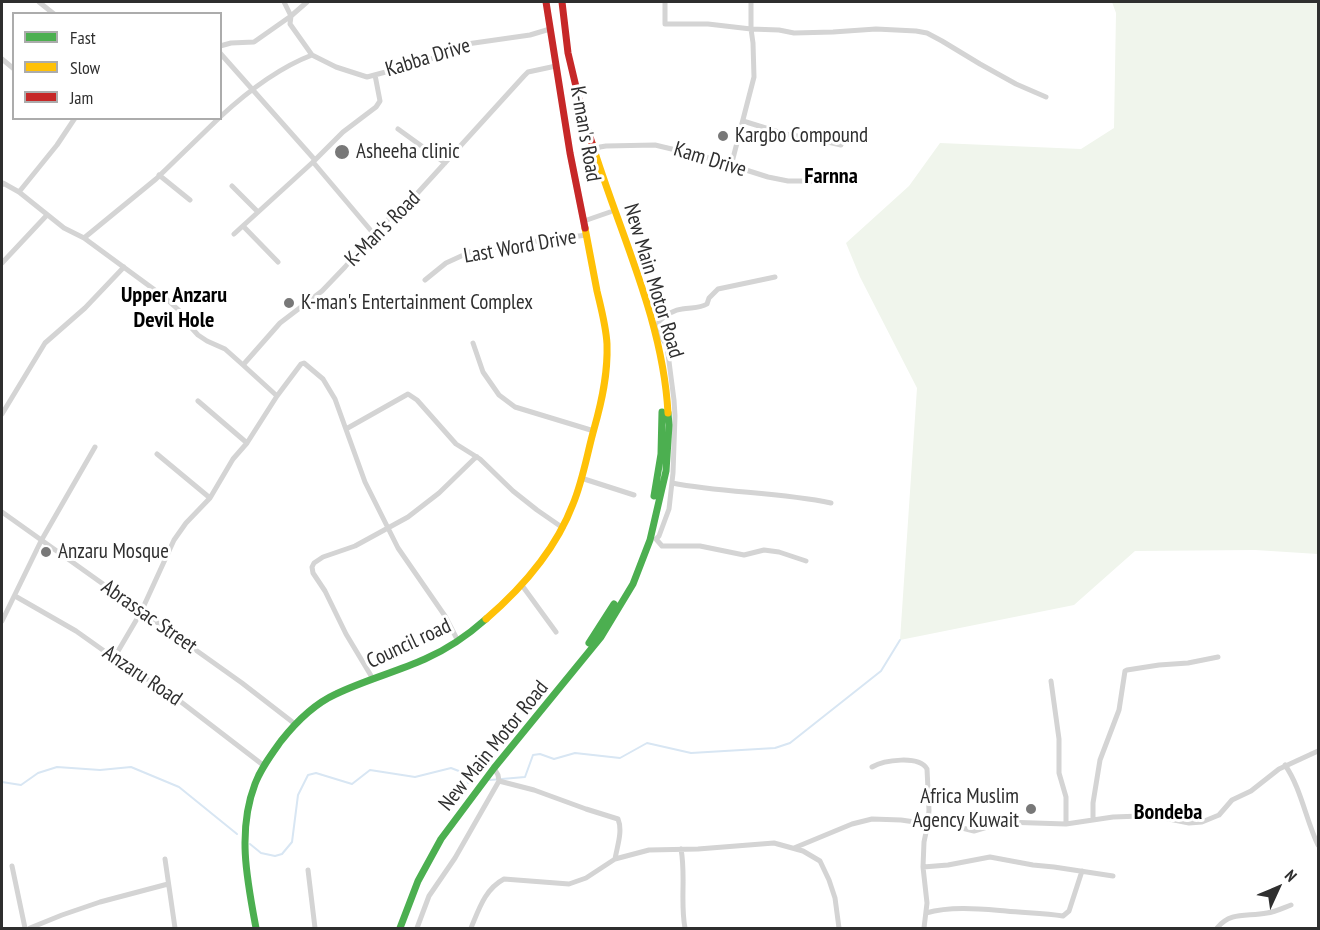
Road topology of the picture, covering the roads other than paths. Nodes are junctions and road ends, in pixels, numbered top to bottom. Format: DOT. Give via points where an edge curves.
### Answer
graph roads {
  1 [pos="39,2"];
  2 [pos="284,2"];
  3 [pos="307,2"];
  4 [pos="546,2"];
  5 [pos="556,2"];
  6 [pos="562,2"];
  7 [pos="665,2"];
  8 [pos="751,2"];
  9 [pos="52,12"];
  10 [pos="291,16"];
  11 [pos="550,29"];
  12 [pos="751,30"];
  13 [pos="222,45"];
  14 [pos="222,55"];
  15 [pos="312,55"];
  16 [pos="556,66"];
  17 [pos="375,75"];
  18 [pos="252,90"];
  19 [pos="1047,97"];
  20 [pos="222,116"];
  21 [pos="74,120"];
  22 [pos="218,120"];
  23 [pos="743,121"];
  24 [pos="398,129"];
  25 [pos="841,146"];
  26 [pos="594,151"];
  27 [pos="314,161"];
  28 [pos="445,163"];
  29 [pos="731,166"];
  30 [pos="159,175"];
  31 [pos="826,181"];
  32 [pos="2,183"];
  33 [pos="232,186"];
  34 [pos="20,192"];
  35 [pos="190,200"];
  36 [pos="258,212"];
  37 [pos="610,212"];
  38 [pos="47,215"];
  39 [pos="584,221"];
  40 [pos="243,226"];
  41 [pos="373,233"];
  42 [pos="234,234"];
  43 [pos="587,235"];
  44 [pos="84,238"];
  45 [pos="278,262"];
  46 [pos="2,263"];
  47 [pos="124,267"];
  48 [pos="594,272"];
  49 [pos="775,277"];
  50 [pos="425,280"];
  51 [pos="656,333"];
  52 [pos="473,343"];
  53 [pos="243,365"];
  54 [pos="278,396"];
  55 [pos="198,401"];
  56 [pos="2,414"];
  57 [pos="346,429"];
  58 [pos="594,431"];
  59 [pos="247,443"];
  60 [pos="95,447"];
  61 [pos="157,454"];
  62 [pos="477,457"];
  63 [pos="581,478"];
  64 [pos="672,483"];
  65 [pos="634,495"];
  66 [pos="210,498"];
  67 [pos="831,503"];
  68 [pos="2,513"];
  69 [pos="388,528"];
  70 [pos="563,528"];
  71 [pos="653,539"];
  72 [pos="41,541"];
  73 [pos="806,561"];
  74 [pos="521,584"];
  75 [pos="15,596"];
  76 [pos="141,612"];
  77 [pos="2,621"];
  78 [pos="556,632"];
  79 [pos="458,641"];
  80 [pos="1218,657"];
  81 [pos="114,658"];
  82 [pos="373,679"];
  83 [pos="1051,681"];
  84 [pos="295,724"];
  85 [pos="1318,751"];
  86 [pos="263,765"];
  87 [pos="1285,765"];
  88 [pos="872,767"];
  89 [pos="494,768"];
  90 [pos="499,781"];
  91 [pos="1093,820"];
  92 [pos="928,823"];
  93 [pos="1066,824"];
  94 [pos="1318,845"];
  95 [pos="794,848"];
  96 [pos="681,849"];
  97 [pos="615,859"];
  98 [pos="165,860"];
  99 [pos="12,866"];
  100 [pos="923,867"];
  101 [pos="308,870"];
  102 [pos="1082,871"];
  103 [pos="1113,876"];
  104 [pos="168,884"];
  105 [pos="1291,905"];
  106 [pos="926,913"];
  107 [pos="28,928"];
  108 [pos="175,928"];
  109 [pos="256,928"];
  110 [pos="315,928"];
  111 [pos="393,928"];
  112 [pos="400,928"];
  113 [pos="417,928"];
  114 [pos="471,928"];
  115 [pos="685,928"];
  116 [pos="839,928"];
  117 [pos="924,928"];
  118 [pos="1217,928"];
  1 -- 9 [label="street"];
  2 -- 10 [label="street"];
  3 -- 10 [label="street"];
  4 -- 11 [label="main road, K-man's Road"];
  5 -- 37 [label="main road, New Main Motor Road" via="576,114"];
  6 -- 26 [label="main road, New Main Motor Road" via="568,53"];
  7 -- 12 [label="street" via="665,24"];
  8 -- 12 [label="street"];
  10 -- 13 [label="street" via="254,42"];
  10 -- 15 [label="street" via="290,24"];
  11 -- 16 [label="main road, K-man's Road"];
  11 -- 17 [label="street, Kabba Drive" via="460,45 423,62"];
  12 -- 19 [label="street" via="817,33 876,28 927,33 1016,84"];
  12 -- 23 [label="street" via="754,77"];
  14 -- 18 [label="street"];
  15 -- 17 [label="street, Kabba Drive" via="362,76"];
  15 -- 18 [label="street"];
  16 -- 28 [label="street, K-Man's Road" via="528,72"];
  16 -- 39 [label="main road, K-man's Road"];
  17 -- 27 [label="street" via="379,104"];
  18 -- 20 [label="street"];
  18 -- 27 [label="street"];
  21 -- 34 [label="street"];
  22 -- 30 [label="street"];
  23 -- 25 [label="street"];
  23 -- 29 [label="street"];
  24 -- 28 [label="street"];
  26 -- 29 [label="street, Kam Drive" via="606,146 655,145"];
  26 -- 51 [label="main road, New Main Motor Road"];
  27 -- 36 [label="street"];
  27 -- 41 [label="street"];
  28 -- 41 [label="street, K-Man's Road"];
  29 -- 31 [label="street, Kam Drive" via="788,181"];
  30 -- 35 [label="street"];
  30 -- 44 [label="street"];
  32 -- 34 [label="street"];
  33 -- 36 [label="street"];
  34 -- 38 [label="street"];
  36 -- 40 [label="street"];
  37 -- 39 [label="street"];
  37 -- 111 [label="main road, New Main Motor Road" via="650,333 661,388 660,471 644,539 627,582 594,635 436,836"];
  38 -- 44 [label="street"];
  38 -- 46 [label="street"];
  39 -- 43 [label="main road, K-man's Road"];
  40 -- 42 [label="street"];
  40 -- 45 [label="street"];
  41 -- 53 [label="street, K-Man's Road" via="335,278 280,323"];
  43 -- 48 [label="main road, K-man's Road"];
  43 -- 50 [label="street, Last Word Drive" via="470,252 446,263"];
  44 -- 47 [label="street"];
  47 -- 53 [label="street" via="182,313 198,335 225,349"];
  47 -- 56 [label="street" via="45,343"];
  48 -- 58 [label="main road, Council road" via="607,343 606,380"];
  49 -- 51 [label="street" via="718,289 702,307 667,314 659,321"];
  51 -- 64 [label="street" via="667,346 674,400"];
  51 -- 71 [label="main road, New Main Motor Road" via="669,425 666,471"];
  52 -- 58 [label="street" via="483,372 507,401"];
  53 -- 54 [label="street"];
  54 -- 57 [label="street" via="304,363 323,379"];
  54 -- 59 [label="street"];
  55 -- 59 [label="street"];
  57 -- 62 [label="street" via="408,394 456,444"];
  57 -- 69 [label="street" via="365,482"];
  58 -- 63 [label="main road, Council road"];
  59 -- 66 [label="street"];
  60 -- 72 [label="street"];
  61 -- 66 [label="street"];
  62 -- 69 [label="street" via="440,493"];
  62 -- 70 [label="street"];
  63 -- 65 [label="street"];
  63 -- 70 [label="main road, Council road"];
  64 -- 67 [label="street"];
  64 -- 71 [label="street" via="669,509 659,536"];
  66 -- 76 [label="street" via="174,540"];
  68 -- 72 [label="street, Abrassac Street"];
  69 -- 79 [label="street"];
  69 -- 82 [label="street" via="323,557 312,567"];
  70 -- 74 [label="main road, Council road"];
  71 -- 73 [label="street" via="662,546 699,546 744,555 764,550"];
  71 -- 89 [label="main road, New Main Motor Road" via="633,584 601,637"];
  72 -- 75 [label="street"];
  72 -- 76 [label="street, Abrassac Street"];
  74 -- 78 [label="street"];
  74 -- 79 [label="main road, Council road"];
  75 -- 77 [label="street"];
  75 -- 81 [label="street, Anzaru Road"];
  76 -- 81 [label="street"];
  76 -- 84 [label="street, Abrassac Street"];
  79 -- 82 [label="main road, Council road" via="406,668"];
  80 -- 91 [label="street" via="1125,671 1119,710 1100,760"];
  81 -- 86 [label="street, Anzaru Road" via="172,694"];
  82 -- 84 [label="main road, Council road" via="328,698"];
  83 -- 93 [label="street" via="1059,773 1067,803"];
  84 -- 86 [label="main road, Council road"];
  85 -- 87 [label="street"];
  86 -- 109 [label="main road, Council road" via="248,804 244,834"];
  87 -- 91 [label="street" via="1207,821 1189,823 1147,816"];
  87 -- 94 [label="street"];
  88 -- 92 [label="street" via="896,760 925,765"];
  89 -- 90 [label="street"];
  89 -- 112 [label="main road, New Main Motor Road" via="441,839 418,881"];
  90 -- 97 [label="street" via="618,819 620,835"];
  90 -- 113 [label="street" via="429,896"];
  91 -- 93 [label="street"];
  92 -- 93 [label="street" via="974,831 1004,822"];
  92 -- 95 [label="street" via="864,820"];
  92 -- 100 [label="street"];
  95 -- 96 [label="street" via="774,843"];
  95 -- 116 [label="street" via="817,858 823,866 835,898"];
  96 -- 97 [label="street" via="649,850"];
  96 -- 115 [label="street"];
  97 -- 114 [label="street" via="569,884 502,879 487,893"];
  98 -- 104 [label="street"];
  99 -- 107 [label="street"];
  100 -- 102 [label="street" via="990,857"];
  100 -- 106 [label="street"];
  101 -- 110 [label="street"];
  102 -- 103 [label="street"];
  102 -- 106 [label="street" via="1069,911 1063,916 987,910"];
  104 -- 107 [label="street" via="100,902"];
  104 -- 108 [label="street"];
  105 -- 118 [label="street" via="1232,917"];
  106 -- 117 [label="street"];
}
